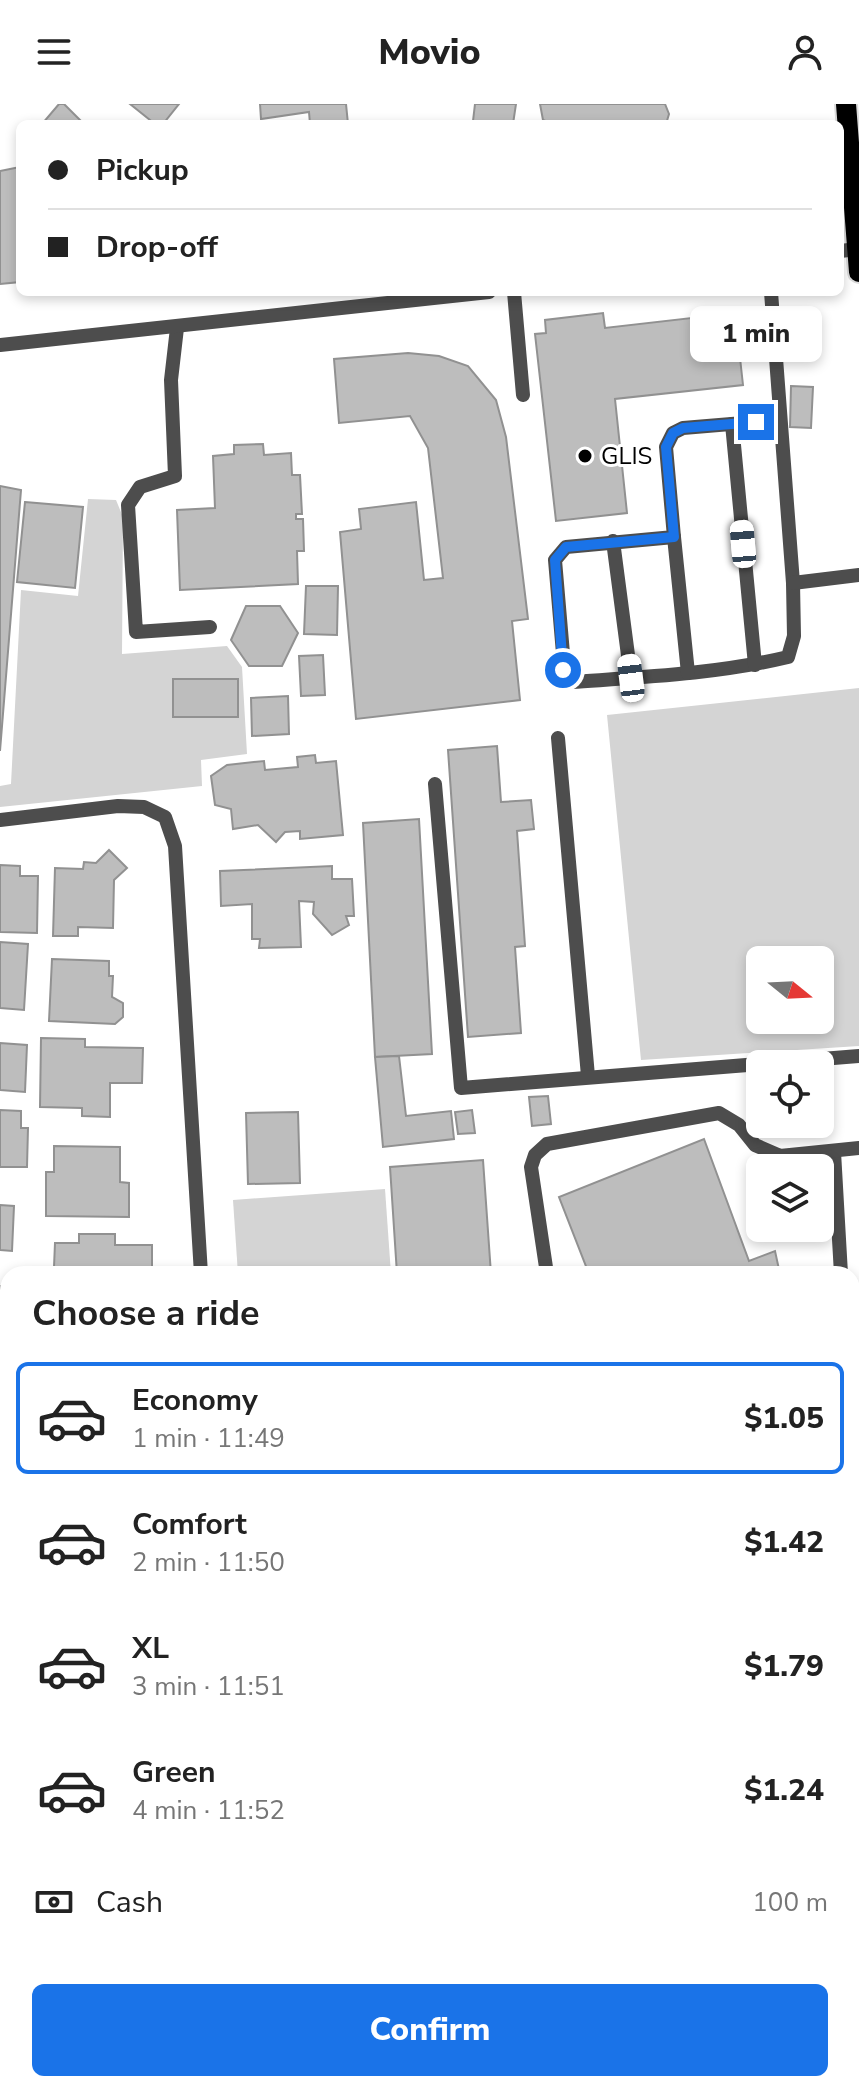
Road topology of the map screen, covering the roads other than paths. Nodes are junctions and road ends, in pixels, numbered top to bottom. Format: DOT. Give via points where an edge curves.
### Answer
graph roads {
  1 [pos="846,104"];
  2 [pos="849,250"];
  3 [pos="859,272"];
  4 [pos="454,296"];
  5 [pos="514,296"];
  6 [pos="771,296"];
  7 [pos="177,328"];
  8 [pos="0,345"];
  9 [pos="523,395"];
  10 [pos="780,420"];
  11 [pos="732,424"];
  12 [pos="674,537"];
  13 [pos="613,541"];
  14 [pos="859,575"];
  15 [pos="793,583"];
  16 [pos="210,627"];
  17 [pos="755,665"];
  18 [pos="688,673"];
  19 [pos="631,678"];
  20 [pos="558,738"];
  21 [pos="435,784"];
  22 [pos="0,820"];
  23 [pos="859,1056"];
  24 [pos="588,1076"];
  25 [pos="859,1148"];
  26 [pos="834,1152"];
  27 [pos="201,1266"];
  28 [pos="546,1266"];
  29 [pos="841,1266"];
  1 -- 2 [label="main road"];
  2 -- 3 [label="main road"];
  4 -- 7 [label="street"];
  5 -- 9 [label="street"];
  6 -- 10 [label="street"];
  7 -- 8 [label="street"];
  7 -- 16 [label="street" via="171,380 175,476 140,487 128,505 136,632"];
  10 -- 11 [label="street"];
  10 -- 15 [label="street"];
  11 -- 12 [label="street" via="673,433 666,447"];
  11 -- 17 [label="street"];
  12 -- 13 [label="street"];
  12 -- 18 [label="street"];
  13 -- 19 [label="street"];
  13 -- 19 [label="street" via="566,547 555,560 563,670 572,682"];
  14 -- 15 [label="street"];
  15 -- 17 [label="street" via="794,636 788,657"];
  17 -- 18 [label="street"];
  18 -- 19 [label="street"];
  20 -- 24 [label="street"];
  21 -- 24 [label="street" via="461,1088"];
  22 -- 27 [label="street" via="118,806 144,807 165,817 175,846"];
  23 -- 24 [label="street"];
  25 -- 26 [label="street"];
  26 -- 28 [label="street" via="780,1156 755,1145 739,1125 719,1113 547,1144 531,1167"];
  26 -- 29 [label="street"];
}
